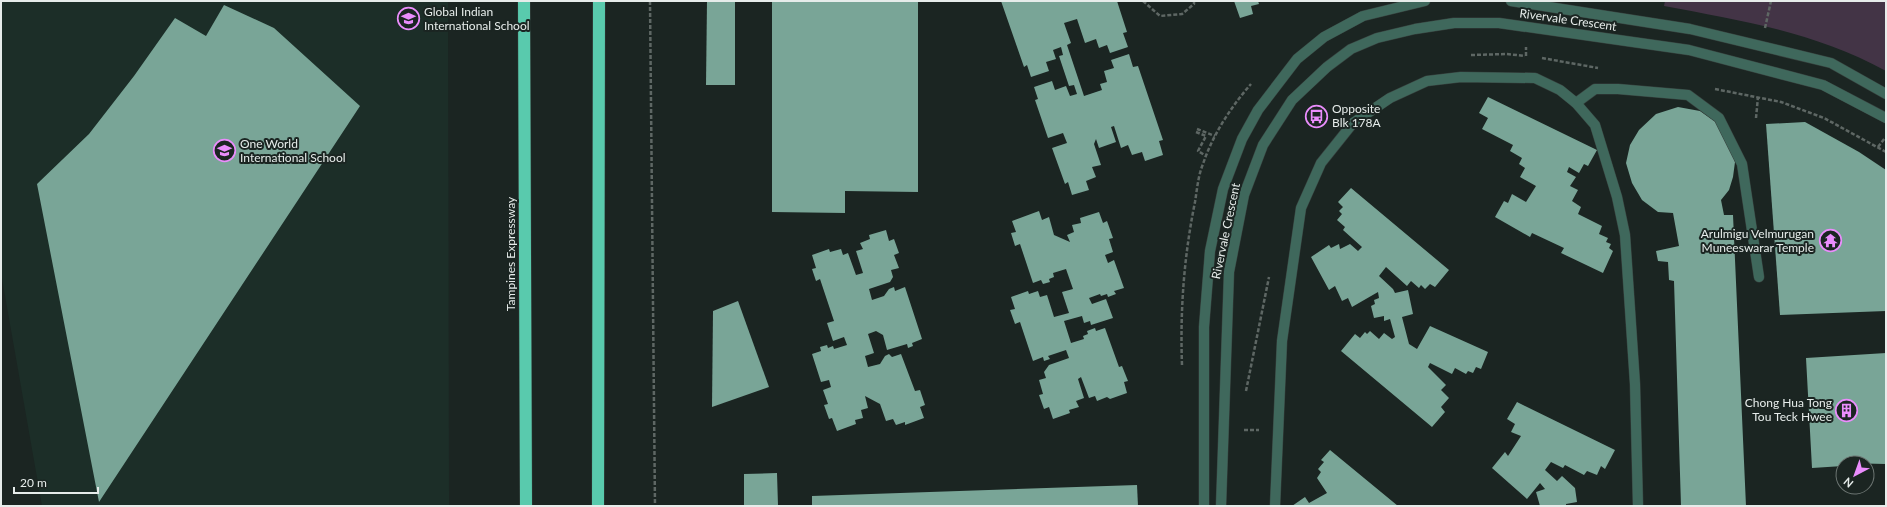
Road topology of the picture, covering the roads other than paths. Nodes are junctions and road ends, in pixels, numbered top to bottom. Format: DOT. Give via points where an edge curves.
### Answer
graph roads {
  1 [pos="524,1"];
  2 [pos="599,1"];
  3 [pos="1425,1"];
  4 [pos="1511,1"];
  5 [pos="1886,94"];
  6 [pos="1576,103"];
  7 [pos="1886,118"];
  8 [pos="1760,277"];
  9 [pos="1204,430"];
  10 [pos="1222,430"];
  11 [pos="526,506"];
  12 [pos="598,506"];
  13 [pos="1204,506"];
  14 [pos="1221,506"];
  15 [pos="1275,506"];
  16 [pos="1638,506"];
  1 -- 11 [label="highway, Tampines Expressway"];
  2 -- 12 [label="highway"];
  3 -- 9 [label="street, Rivervale Crescent" via="1363,16 1324,37 1297,59 1258,110 1245,133 1223,189 1210,251 1204,327"];
  4 -- 5 [label="street, Rivervale Crescent" via="1690,29 1831,63"];
  6 -- 8 [label="street" via="1595,89 1688,95 1719,118 1742,164"];
  6 -- 15 [label="street" via="1560,90 1535,78 1461,77 1427,81 1390,98 1353,123 1321,163 1301,208 1282,341"];
  6 -- 16 [label="street" via="1595,125 1617,197 1625,235 1635,384"];
  7 -- 10 [label="street, Rivervale Crescent" via="1823,85 1690,50 1499,23 1454,23 1415,29 1377,38 1351,49 1327,67 1292,100 1263,145 1244,195 1228,272"];
  9 -- 10 [label="street"];
  9 -- 13 [label="street, Rivervale Crescent"];
  10 -- 14 [label="street, Rivervale Crescent"];
}
